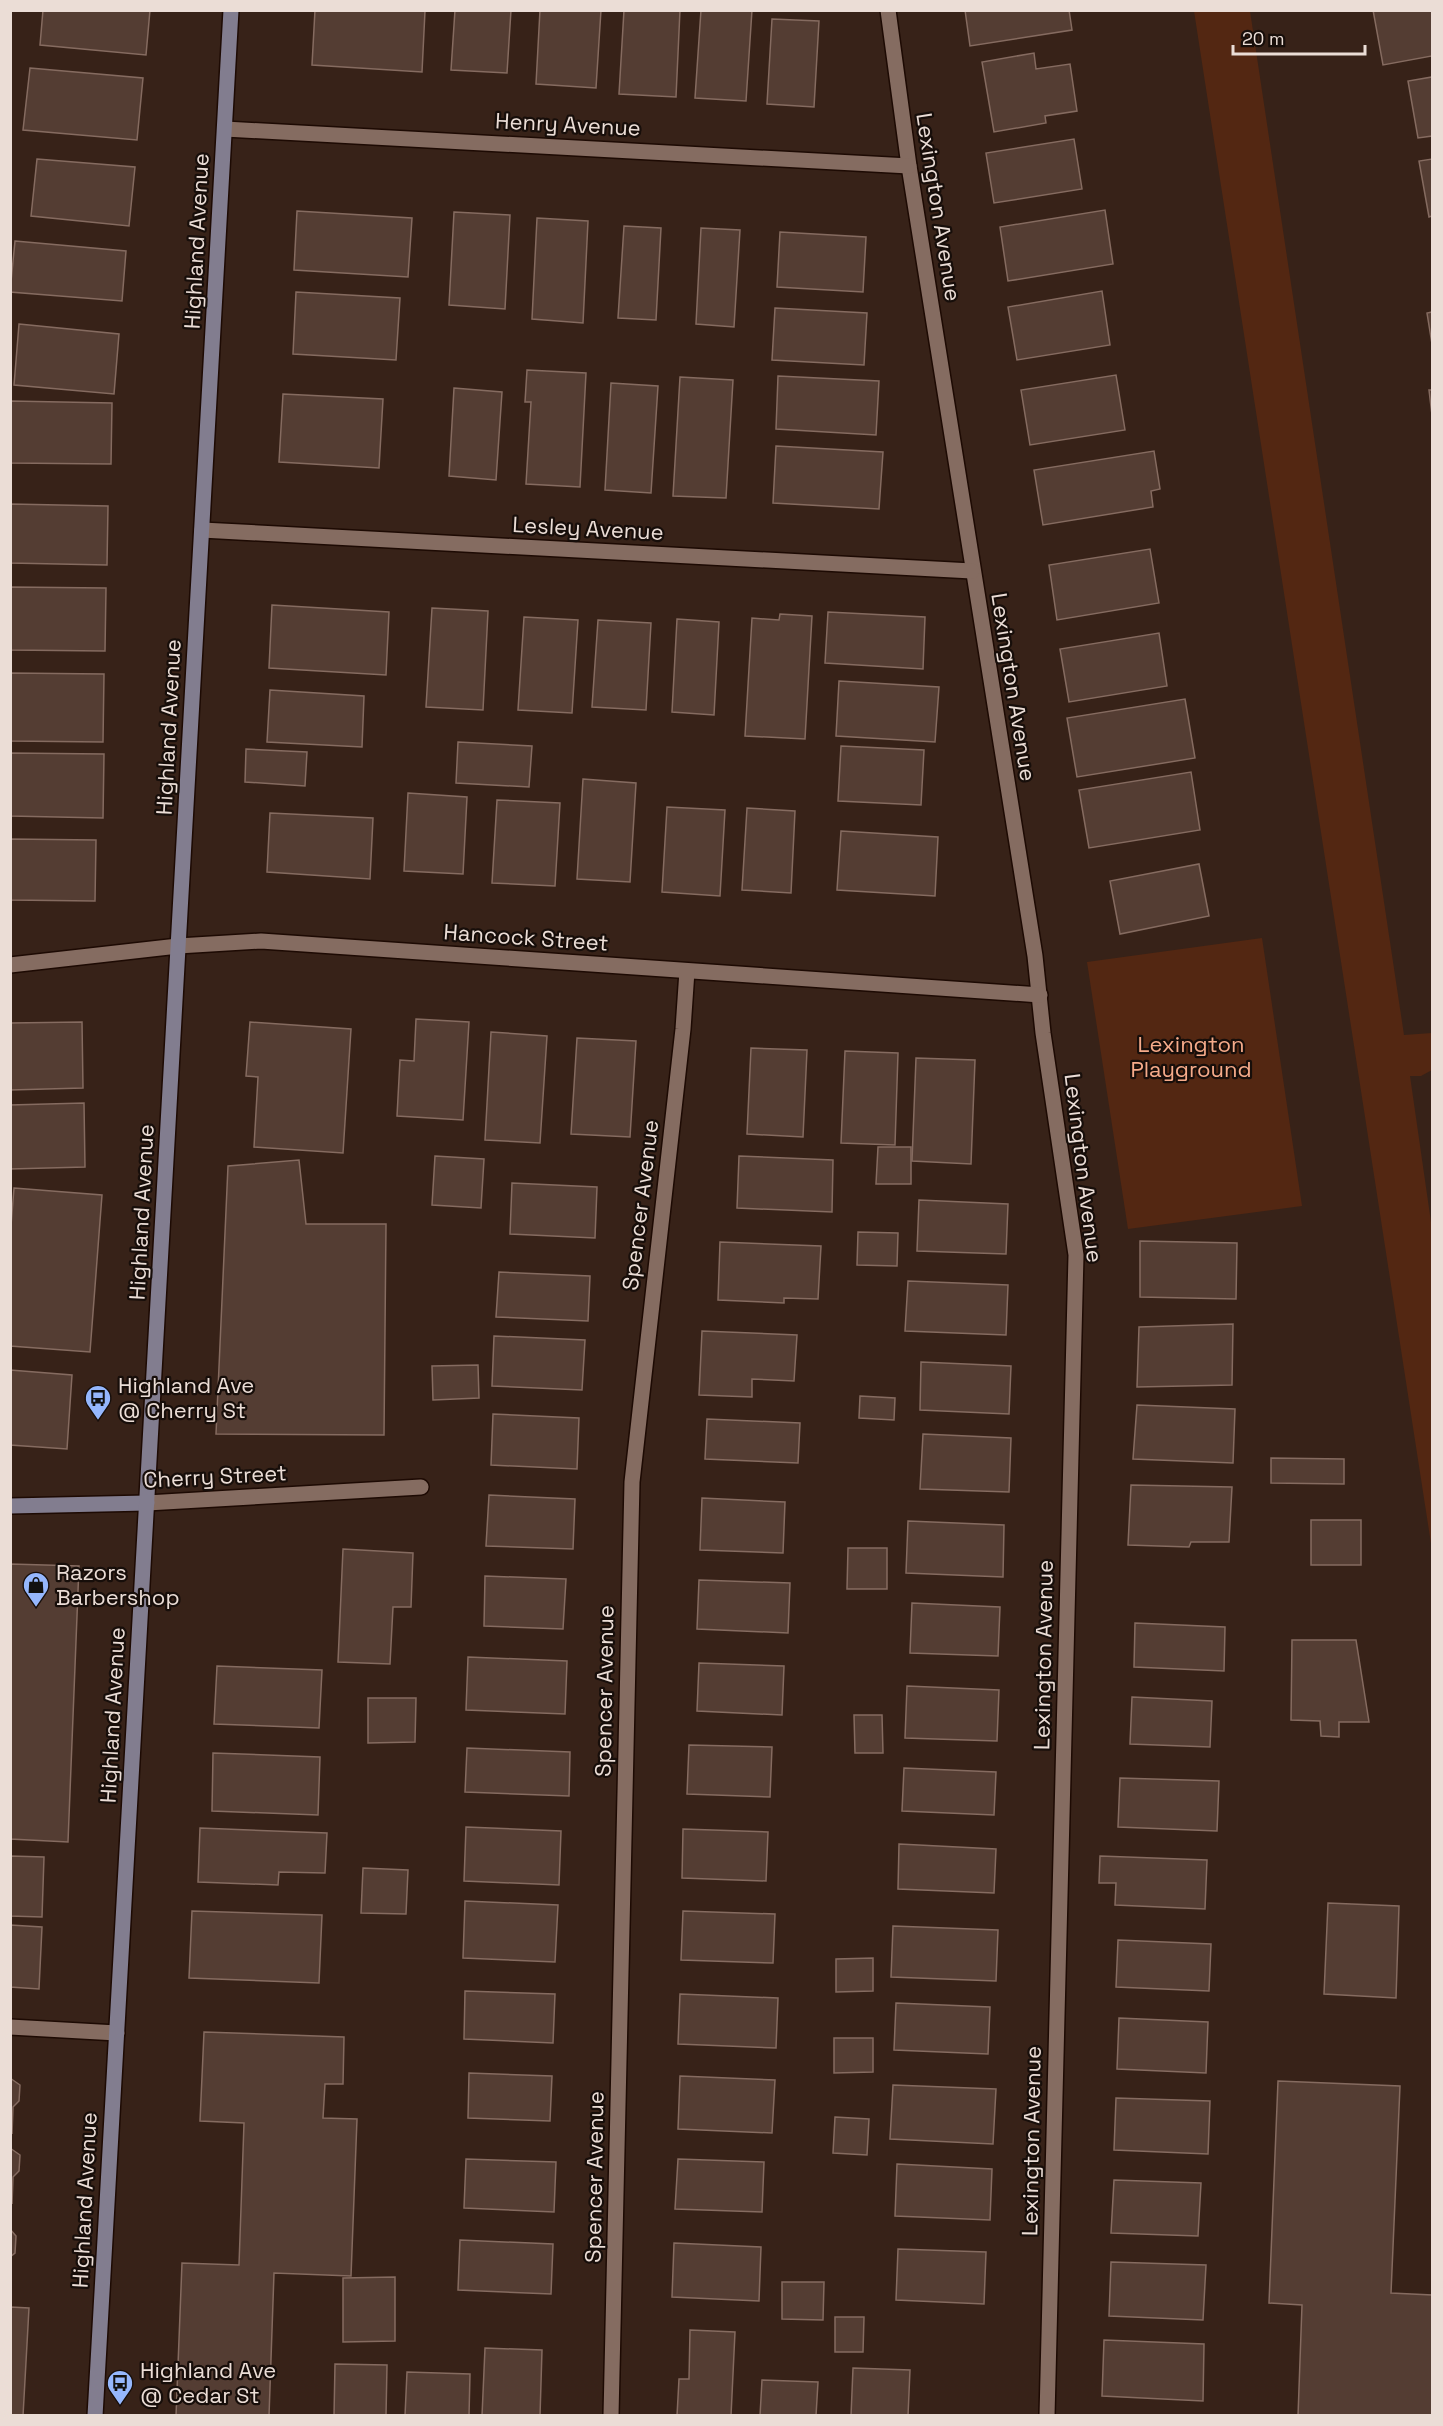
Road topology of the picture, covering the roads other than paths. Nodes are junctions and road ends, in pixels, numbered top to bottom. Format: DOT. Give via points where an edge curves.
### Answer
graph roads {
  1 [pos="231,10"];
  2 [pos="888,10"];
  3 [pos="225,129"];
  4 [pos="909,166"];
  5 [pos="202,530"];
  6 [pos="972,571"];
  7 [pos="178,946"];
  8 [pos="10,965"];
  9 [pos="687,971"];
  10 [pos="1040,995"];
  11 [pos="421,1487"];
  12 [pos="147,1503"];
  13 [pos="10,1506"];
  14 [pos="10,2027"];
  15 [pos="117,2033"];
  16 [pos="95,2415"];
  17 [pos="611,2415"];
  18 [pos="1047,2415"];
  1 -- 3 [label="main road, Highland Avenue"];
  2 -- 4 [label="street, Lexington Avenue"];
  3 -- 4 [label="street, Henry Avenue"];
  3 -- 5 [label="main road, Highland Avenue"];
  4 -- 6 [label="street, Lexington Avenue"];
  5 -- 6 [label="street, Lesley Avenue"];
  5 -- 7 [label="main road, Highland Avenue"];
  6 -- 10 [label="street, Lexington Avenue"];
  7 -- 8 [label="street, Hancock Street"];
  7 -- 9 [label="street, Hancock Street" via="261,941"];
  7 -- 12 [label="main road, Highland Avenue"];
  9 -- 10 [label="street, Hancock Street"];
  9 -- 17 [label="street, Spencer Avenue" via="632,1482"];
  10 -- 18 [label="street, Lexington Avenue" via="1076,1255"];
  11 -- 12 [label="street, Cherry Street"];
  12 -- 13 [label="main road, Cherry Street"];
  12 -- 15 [label="main road, Highland Avenue"];
  14 -- 15 [label="street"];
  15 -- 16 [label="main road, Highland Avenue"];
}
